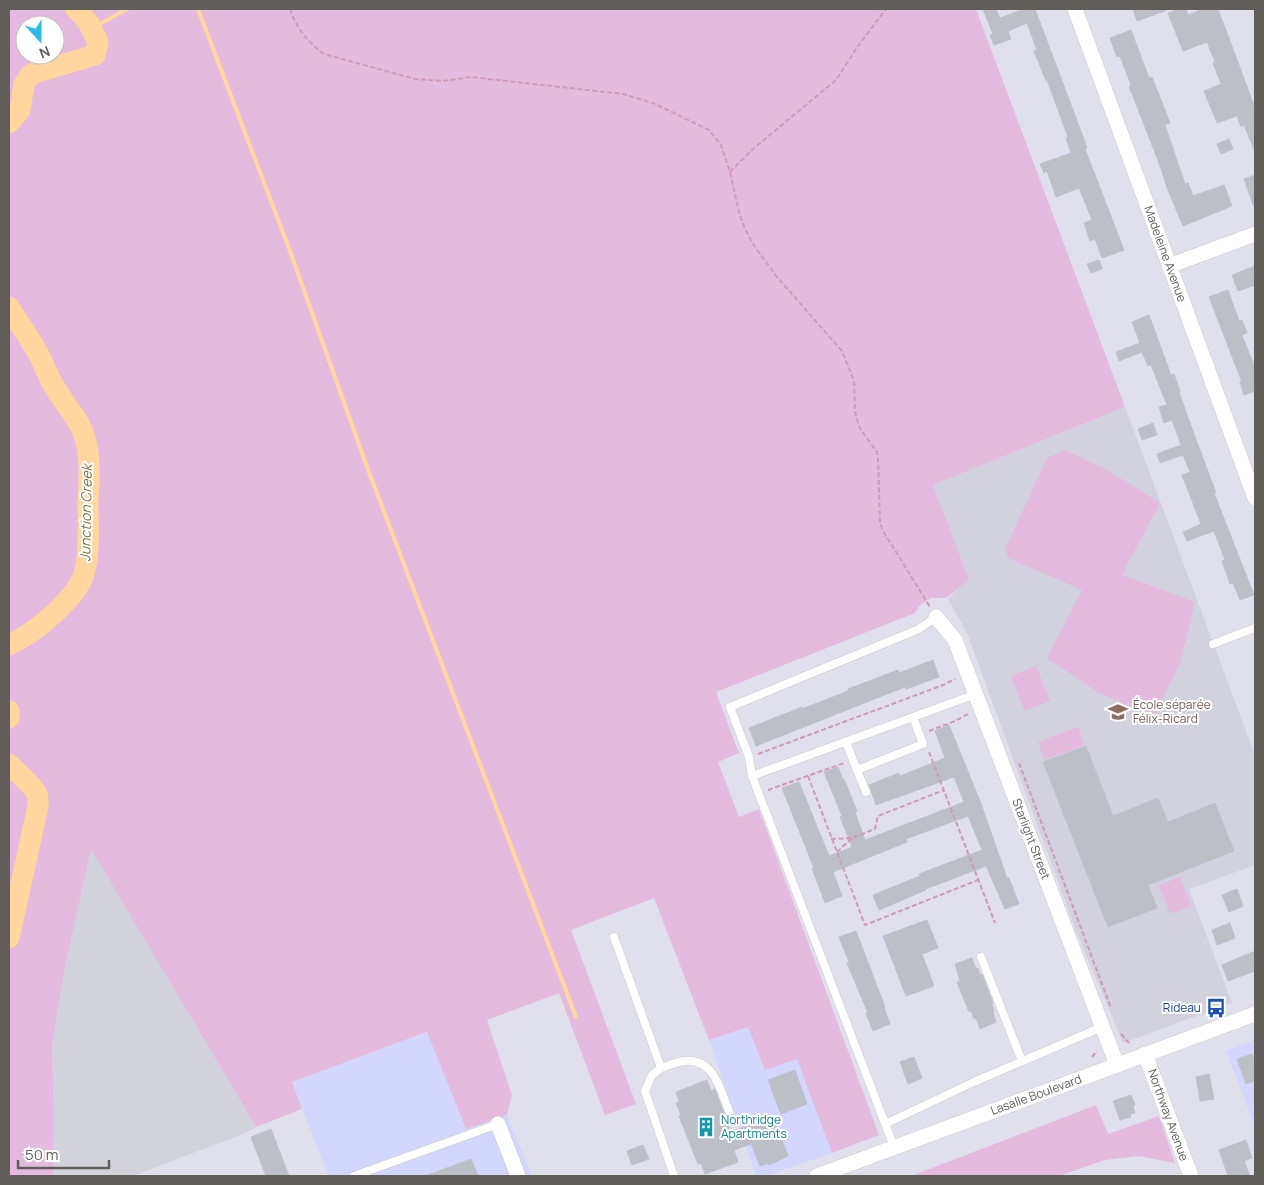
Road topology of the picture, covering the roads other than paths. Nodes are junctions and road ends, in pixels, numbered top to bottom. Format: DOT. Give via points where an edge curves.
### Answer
graph roads {
  1 [pos="1075,9"];
  2 [pos="1255,234"];
  3 [pos="1169,266"];
  4 [pos="1255,498"];
  5 [pos="936,618"];
  6 [pos="1255,628"];
  7 [pos="1213,644"];
  8 [pos="976,694"];
  9 [pos="913,717"];
  10 [pos="846,742"];
  11 [pos="857,770"];
  12 [pos="752,776"];
  13 [pos="866,792"];
  14 [pos="614,937"];
  15 [pos="981,957"];
  16 [pos="1255,1014"];
  17 [pos="1102,1027"];
  18 [pos="1145,1054"];
  19 [pos="1022,1062"];
  20 [pos="1118,1065"];
  21 [pos="661,1068"];
  22 [pos="729,1111"];
  23 [pos="498,1124"];
  24 [pos="886,1124"];
  25 [pos="894,1148"];
  26 [pos="822,1175"];
  27 [pos="354,1176"];
  28 [pos="518,1176"];
  29 [pos="674,1176"];
  30 [pos="1191,1176"];
  1 -- 3 [label="street, Madeleine Avenue"];
  2 -- 3 [label="street"];
  3 -- 4 [label="street, Madeleine Avenue"];
  5 -- 8 [label="street, Starlight Street" via="955,640"];
  5 -- 12 [label="lane" via="919,630 730,707 749,757"];
  6 -- 7 [label="lane"];
  8 -- 9 [label="lane"];
  8 -- 17 [label="street, Starlight Street"];
  9 -- 10 [label="lane"];
  9 -- 11 [label="lane" via="924,744"];
  10 -- 11 [label="lane"];
  10 -- 12 [label="lane"];
  11 -- 13 [label="lane"];
  12 -- 24 [label="lane"];
  14 -- 21 [label="lane"];
  15 -- 19 [label="lane"];
  16 -- 18 [label="street, Lasalle Boulevard"];
  17 -- 19 [label="lane"];
  17 -- 20 [label="street, Starlight Street"];
  18 -- 20 [label="street, Lasalle Boulevard"];
  18 -- 30 [label="street, Northway Avenue"];
  19 -- 24 [label="lane"];
  20 -- 25 [label="street, Lasalle Boulevard"];
  21 -- 22 [label="lane" via="682,1061 698,1061 716,1080"];
  21 -- 29 [label="lane" via="652,1075 646,1091"];
  23 -- 27 [label="lane"];
  23 -- 28 [label="street"];
  24 -- 25 [label="lane"];
  25 -- 26 [label="street, Lasalle Boulevard"];
}
